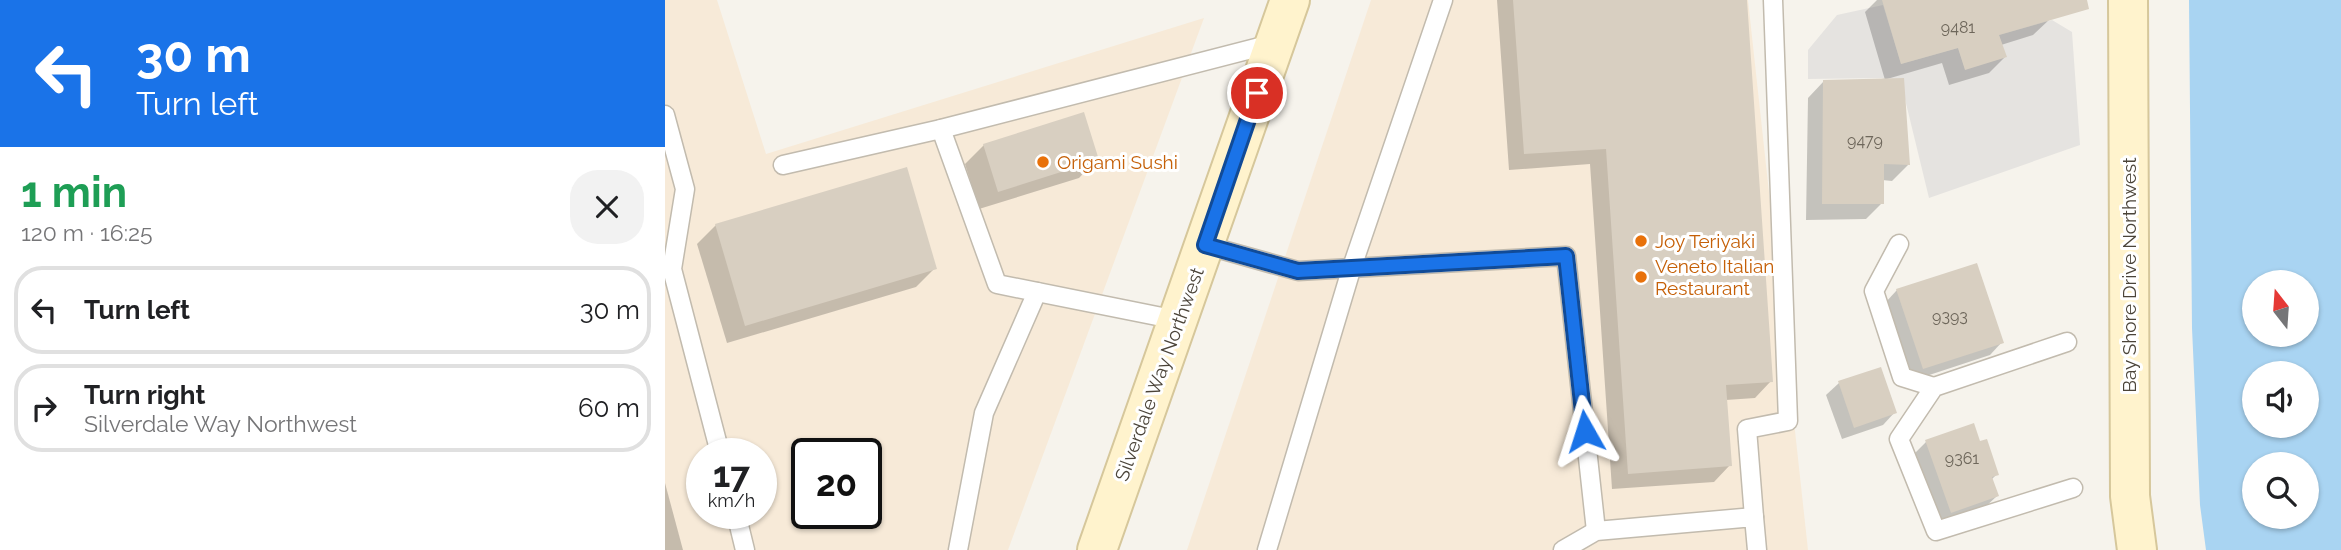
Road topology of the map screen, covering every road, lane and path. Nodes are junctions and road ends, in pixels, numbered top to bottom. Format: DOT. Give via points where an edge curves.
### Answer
graph roads {
  1 [pos="1290,0"];
  2 [pos="1443,0"];
  3 [pos="1773,0"];
  4 [pos="2128,0"];
  5 [pos="1275,43"];
  6 [pos="665,115"];
  7 [pos="940,129"];
  8 [pos="783,165"];
  9 [pos="1899,244"];
  10 [pos="1205,245"];
  11 [pos="1351,270"];
  12 [pos="1037,292"];
  13 [pos="1177,320"];
  14 [pos="2067,342"];
  15 [pos="1934,387"];
  16 [pos="716,438"];
  17 [pos="2073,488"];
  18 [pos="1754,517"];
  19 [pos="740,529"];
  20 [pos="1597,531"];
  21 [pos="745,550"];
  22 [pos="958,550"];
  23 [pos="1097,550"];
  24 [pos="1266,550"];
  25 [pos="1563,550"];
  26 [pos="1757,550"];
  27 [pos="2137,550"];
  1 -- 5 [label="main road, Silverdale Way Northwest"];
  2 -- 11 [label="lane"];
  3 -- 18 [label="lane" via="1788,421 1747,429"];
  4 -- 27 [label="main road, Bay Shore Drive Northwest" via="2130,496"];
  5 -- 7 [label="lane"];
  5 -- 10 [label="main road, Silverdale Way Northwest"];
  6 -- 16 [label="lane" via="685,189 672,268"];
  7 -- 8 [label="lane"];
  7 -- 12 [label="lane" via="997,284"];
  9 -- 15 [label="lane" via="1874,291 1902,377"];
  10 -- 11 [label="lane" via="1298,271"];
  10 -- 13 [label="main road, Silverdale Way Northwest"];
  11 -- 20 [label="lane" via="1566,256"];
  11 -- 24 [label="lane"];
  12 -- 13 [label="lane"];
  12 -- 22 [label="lane" via="984,413"];
  13 -- 23 [label="main road, Silverdale Way Northwest"];
  14 -- 15 [label="lane"];
  15 -- 17 [label="lane" via="1899,439 1935,531"];
  18 -- 20 [label="lane"];
  18 -- 26 [label="lane"];
  19 -- 21 [label="lane"];
  20 -- 25 [label="lane"];
}
